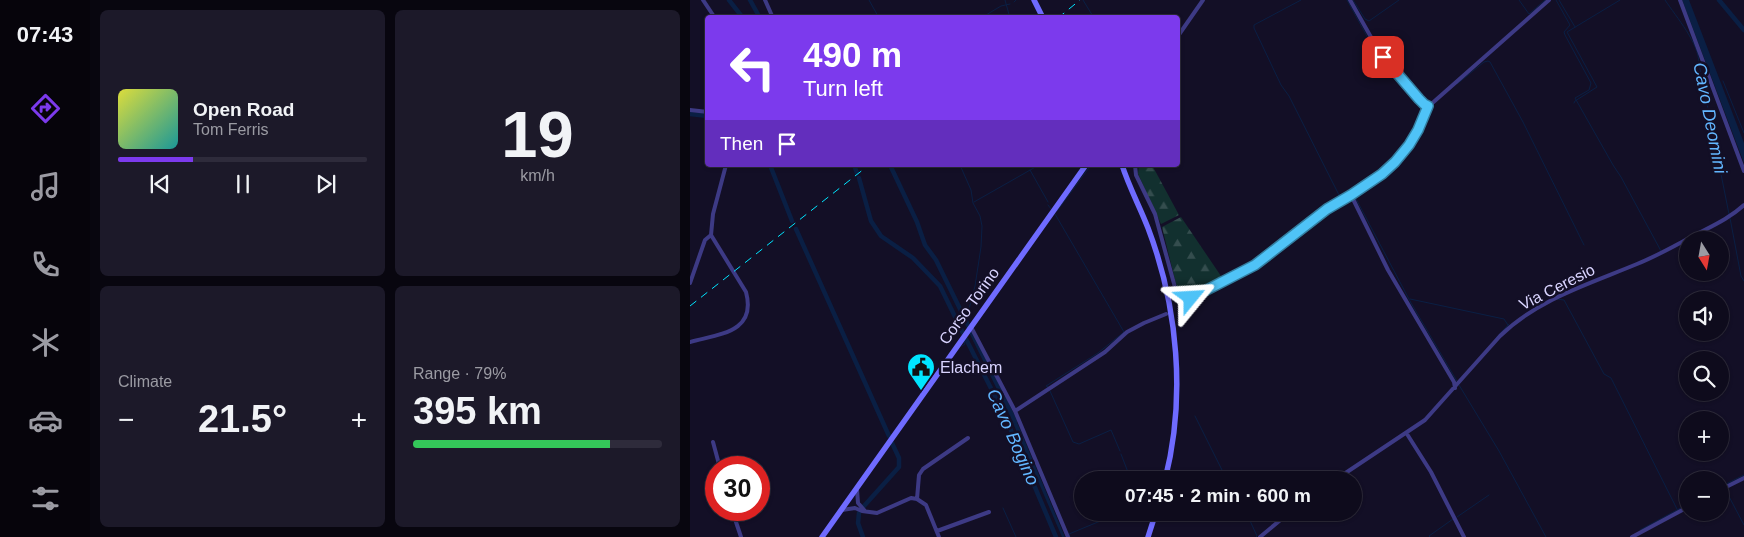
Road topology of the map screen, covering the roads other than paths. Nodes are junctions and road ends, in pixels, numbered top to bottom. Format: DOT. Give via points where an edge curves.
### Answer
graph roads {
  1 [pos="703,0"];
  2 [pos="764,0"];
  3 [pos="1034,0"];
  4 [pos="1203,0"];
  5 [pos="1350,0"];
  6 [pos="1549,0"];
  7 [pos="1680,0"];
  8 [pos="714,15"];
  9 [pos="772,15"];
  10 [pos="1042,15"];
  11 [pos="1180,33"];
  12 [pos="1428,106"];
  13 [pos="690,110"];
  14 [pos="705,112"];
  15 [pos="725,167"];
  16 [pos="1085,167"];
  17 [pos="1121,167"];
  18 [pos="1135,167"];
  19 [pos="1744,171"];
  20 [pos="1351,195"];
  21 [pos="1744,205"];
  22 [pos="711,235"];
  23 [pos="690,282"];
  24 [pos="1166,314"];
  25 [pos="970,329"];
  26 [pos="690,342"];
  27 [pos="1455,388"];
  28 [pos="1015,411"];
  29 [pos="1407,434"];
  30 [pos="968,438"];
  31 [pos="713,442"];
  32 [pos="717,456"];
  33 [pos="1167,471"];
  34 [pos="1349,471"];
  35 [pos="1744,478"];
  36 [pos="1729,486"];
  37 [pos="857,490"];
  38 [pos="917,499"];
  39 [pos="849,500"];
  40 [pos="858,503"];
  41 [pos="855,508"];
  42 [pos="842,510"];
  43 [pos="865,511"];
  44 [pos="988,512"];
  45 [pos="1679,512"];
  46 [pos="736,521"];
  47 [pos="1153,521"];
  48 [pos="1279,521"];
  49 [pos="936,531"];
  50 [pos="741,537"];
  51 [pos="822,537"];
  52 [pos="939,537"];
  53 [pos="1068,537"];
  54 [pos="1148,537"];
  55 [pos="1260,537"];
  56 [pos="1464,537"];
  57 [pos="1632,537"];
  1 -- 8 [label="street"];
  2 -- 9 [label="street"];
  3 -- 10 [label="main road"];
  4 -- 11 [label="street"];
  5 -- 12 [label="street" via="1383,57"];
  6 -- 12 [label="street"];
  7 -- 19 [label="street"];
  12 -- 20 [label="street" via="1418,130 1398,158 1371,183"];
  13 -- 14 [label="street"];
  15 -- 22 [label="street"];
  16 -- 25 [label="main road, Corso Torino"];
  17 -- 33 [label="main road" via="1157,256 1173,333 1176,394"];
  18 -- 20 [label="street" via="1155,214 1176,291 1182,298 1191,298 1255,265 1327,209"];
  20 -- 27 [label="street" via="1388,270"];
  21 -- 27 [label="street, Via Ceresio" via="1731,216 1652,257 1575,288 1525,315 1500,336"];
  22 -- 23 [label="street" via="705,240"];
  22 -- 26 [label="street" via="749,302 744,319 737,328"];
  24 -- 28 [label="street" via="1127,332 1105,352"];
  25 -- 28 [label="street"];
  25 -- 37 [label="main road, Corso Torino"];
  27 -- 29 [label="street, Via Ceresio"];
  28 -- 53 [label="street"];
  29 -- 34 [label="street, Via Ceresio"];
  29 -- 56 [label="street" via="1431,472"];
  30 -- 38 [label="street" via="923,469 919,475"];
  31 -- 32 [label="street"];
  35 -- 36 [label="street"];
  37 -- 39 [label="main road, Corso Torino"];
  37 -- 40 [label="street"];
  38 -- 43 [label="street" via="910,498 877,513"];
  38 -- 49 [label="street" via="926,505"];
  39 -- 40 [label="street"];
  39 -- 41 [label="street"];
  39 -- 42 [label="main road, Corso Torino"];
  40 -- 43 [label="street"];
  41 -- 42 [label="street"];
  41 -- 43 [label="street"];
  42 -- 51 [label="main road, Corso Torino"];
  44 -- 49 [label="street"];
  45 -- 57 [label="street"];
  46 -- 50 [label="street"];
  47 -- 54 [label="main road"];
  48 -- 55 [label="street"];
  49 -- 52 [label="street"];
}
